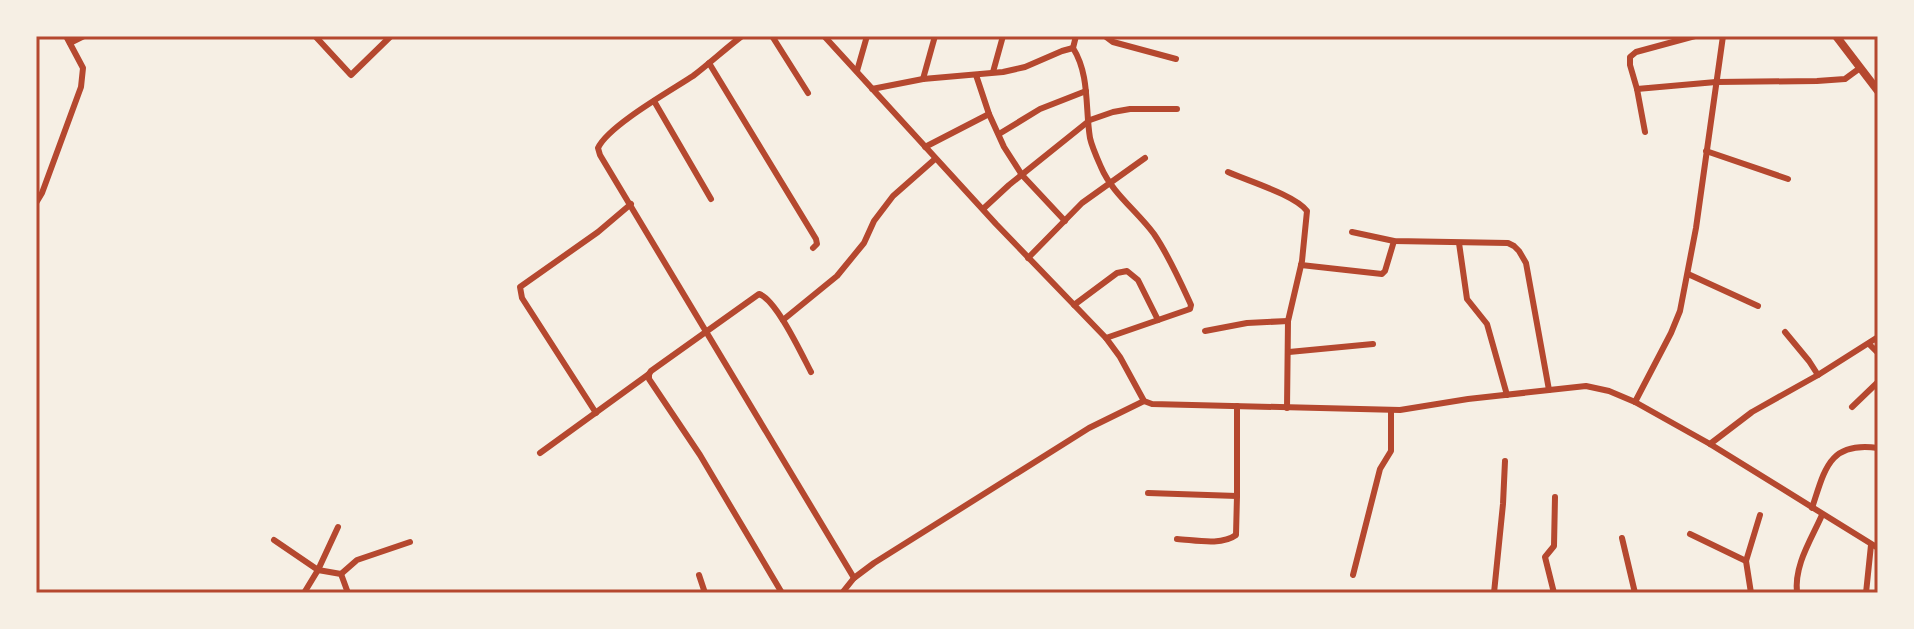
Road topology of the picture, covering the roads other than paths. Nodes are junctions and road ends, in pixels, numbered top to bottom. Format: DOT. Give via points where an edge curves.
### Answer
graph roads {
  1 [pos="84,36"];
  2 [pos="315,36"];
  3 [pos="391,36"];
  4 [pos="727,36"];
  5 [pos="742,36"];
  6 [pos="772,36"];
  7 [pos="824,36"];
  8 [pos="867,36"];
  9 [pos="935,36"];
  10 [pos="1003,36"];
  11 [pos="1076,36"];
  12 [pos="1105,36"];
  13 [pos="1695,36"];
  14 [pos="1723,36"];
  15 [pos="1836,36"];
  16 [pos="68,39"];
  17 [pos="733,43"];
  18 [pos="1073,48"];
  19 [pos="1176,59"];
  20 [pos="709,63"];
  21 [pos="1860,68"];
  22 [pos="857,71"];
  23 [pos="993,72"];
  24 [pos="976,75"];
  25 [pos="923,79"];
  26 [pos="1716,82"];
  27 [pos="872,89"];
  28 [pos="1637,89"];
  29 [pos="1086,91"];
  30 [pos="1878,91"];
  31 [pos="808,93"];
  32 [pos="654,101"];
  33 [pos="1177,109"];
  34 [pos="989,114"];
  35 [pos="1090,120"];
  36 [pos="1645,132"];
  37 [pos="999,134"];
  38 [pos="925,147"];
  39 [pos="1706,151"];
  40 [pos="1145,158"];
  41 [pos="935,159"];
  42 [pos="1228,172"];
  43 [pos="1022,175"];
  44 [pos="1788,179"];
  45 [pos="1109,183"];
  46 [pos="711,199"];
  47 [pos="36,203"];
  48 [pos="631,204"];
  49 [pos="983,209"];
  50 [pos="1065,221"];
  51 [pos="1352,232"];
  52 [pos="1394,241"];
  53 [pos="1459,243"];
  54 [pos="813,248"];
  55 [pos="1028,258"];
  56 [pos="1301,265"];
  57 [pos="1688,274"];
  58 [pos="1074,305"];
  59 [pos="1758,306"];
  60 [pos="783,320"];
  61 [pos="1158,320"];
  62 [pos="1288,321"];
  63 [pos="707,330"];
  64 [pos="1205,331"];
  65 [pos="1785,332"];
  66 [pos="1878,337"];
  67 [pos="1106,338"];
  68 [pos="1373,344"];
  69 [pos="1869,344"];
  70 [pos="1289,352"];
  71 [pos="1878,353"];
  72 [pos="811,372"];
  73 [pos="649,374"];
  74 [pos="1818,375"];
  75 [pos="1878,382"];
  76 [pos="1549,390"];
  77 [pos="1507,395"];
  78 [pos="1144,401"];
  79 [pos="1635,402"];
  80 [pos="1237,406"];
  81 [pos="1852,407"];
  82 [pos="1287,408"];
  83 [pos="1391,410"];
  84 [pos="596,413"];
  85 [pos="1710,444"];
  86 [pos="1878,448"];
  87 [pos="540,453"];
  88 [pos="1505,461"];
  89 [pos="1148,493"];
  90 [pos="1237,496"];
  91 [pos="1555,497"];
  92 [pos="1812,508"];
  93 [pos="1760,515"];
  94 [pos="1822,515"];
  95 [pos="338,527"];
  96 [pos="1690,534"];
  97 [pos="1622,538"];
  98 [pos="1177,539"];
  99 [pos="274,540"];
  100 [pos="410,542"];
  101 [pos="1874,547"];
  102 [pos="1746,561"];
  103 [pos="318,570"];
  104 [pos="341,574"];
  105 [pos="699,575"];
  106 [pos="1353,575"];
  107 [pos="854,578"];
  108 [pos="304,593"];
  109 [pos="348,593"];
  110 [pos="705,593"];
  111 [pos="782,593"];
  112 [pos="842,593"];
  113 [pos="1494,593"];
  114 [pos="1554,593"];
  115 [pos="1635,593"];
  116 [pos="1751,593"];
  117 [pos="1797,593"];
  118 [pos="1866,593"];
  1 -- 16 [label="street"];
  2 -- 3 [label="street" via="351,75"];
  4 -- 17 [label="street"];
  5 -- 17 [label="street"];
  6 -- 31 [label="street"];
  7 -- 22 [label="street"];
  8 -- 22 [label="street"];
  9 -- 25 [label="street"];
  10 -- 23 [label="street"];
  11 -- 18 [label="street"];
  12 -- 19 [label="street"];
  13 -- 28 [label="street" via="1630,57"];
  14 -- 26 [label="street"];
  15 -- 21 [label="street"];
  16 -- 47 [label="street" via="83,68 81,87"];
  17 -- 20 [label="street"];
  18 -- 23 [label="street" via="1025,67"];
  18 -- 29 [label="street"];
  20 -- 32 [label="street"];
  20 -- 54 [label="street" via="816,239"];
  21 -- 26 [label="street" via="1845,79"];
  21 -- 30 [label="street"];
  22 -- 27 [label="street"];
  23 -- 24 [label="street"];
  24 -- 25 [label="street"];
  24 -- 34 [label="street"];
  25 -- 27 [label="street"];
  26 -- 28 [label="street"];
  26 -- 39 [label="street"];
  27 -- 38 [label="street"];
  28 -- 36 [label="street"];
  29 -- 35 [label="street"];
  29 -- 37 [label="street" via="1040,109"];
  32 -- 46 [label="street"];
  32 -- 48 [label="street" via="598,148"];
  33 -- 35 [label="street" via="1130,109"];
  34 -- 37 [label="street"];
  34 -- 38 [label="street"];
  35 -- 43 [label="street"];
  35 -- 45 [label="street" via="1090,138"];
  37 -- 43 [label="street"];
  38 -- 41 [label="street"];
  39 -- 44 [label="street"];
  39 -- 57 [label="street"];
  40 -- 45 [label="street"];
  41 -- 49 [label="street"];
  41 -- 60 [label="street" via="893,196 837,276"];
  42 -- 56 [label="street" via="1305,207"];
  43 -- 49 [label="street"];
  43 -- 50 [label="street"];
  45 -- 50 [label="street"];
  45 -- 61 [label="street" via="1154,234 1191,305"];
  48 -- 63 [label="street"];
  48 -- 84 [label="street" via="520,287"];
  49 -- 55 [label="street"];
  50 -- 55 [label="street"];
  51 -- 52 [label="street"];
  52 -- 53 [label="street"];
  52 -- 56 [label="street" via="1382,274"];
  53 -- 76 [label="street" via="1497,242 1519,251 1526,263"];
  53 -- 77 [label="street" via="1467,299 1487,324"];
  55 -- 58 [label="street"];
  56 -- 62 [label="street"];
  57 -- 59 [label="street"];
  57 -- 79 [label="street" via="1671,333"];
  58 -- 61 [label="street" via="1127,271 1138,280"];
  58 -- 67 [label="street"];
  60 -- 63 [label="street" via="759,294"];
  60 -- 72 [label="street"];
  61 -- 67 [label="street"];
  62 -- 64 [label="street"];
  62 -- 70 [label="street"];
  63 -- 73 [label="street"];
  63 -- 107 [label="street"];
  65 -- 74 [label="street"];
  66 -- 69 [label="street"];
  67 -- 78 [label="street"];
  68 -- 70 [label="street"];
  69 -- 71 [label="street"];
  69 -- 74 [label="street"];
  70 -- 82 [label="street"];
  73 -- 84 [label="street"];
  73 -- 111 [label="street"];
  74 -- 85 [label="street" via="1752,412"];
  75 -- 81 [label="street"];
  76 -- 77 [label="street"];
  76 -- 79 [label="street" via="1586,386"];
  77 -- 83 [label="street"];
  78 -- 80 [label="street"];
  78 -- 107 [label="street" via="1089,428"];
  79 -- 85 [label="street"];
  80 -- 82 [label="street"];
  80 -- 90 [label="street"];
  82 -- 83 [label="street"];
  83 -- 106 [label="street" via="1391,451 1380,469"];
  84 -- 87 [label="street"];
  85 -- 92 [label="street"];
  86 -- 92 [label="street" via="1856,446 1833,457"];
  88 -- 113 [label="street"];
  89 -- 90 [label="street"];
  90 -- 98 [label="street" via="1233,538"];
  91 -- 114 [label="street" via="1554,546 1545,557"];
  92 -- 94 [label="street"];
  93 -- 102 [label="street"];
  94 -- 101 [label="street"];
  94 -- 117 [label="street" via="1798,568"];
  95 -- 103 [label="street"];
  96 -- 102 [label="street"];
  97 -- 115 [label="street"];
  99 -- 103 [label="street"];
  100 -- 104 [label="street" via="357,560"];
  101 -- 118 [label="street"];
  102 -- 116 [label="street"];
  103 -- 104 [label="street"];
  103 -- 108 [label="street"];
  104 -- 109 [label="street"];
  105 -- 110 [label="street"];
  107 -- 112 [label="street"];
}
